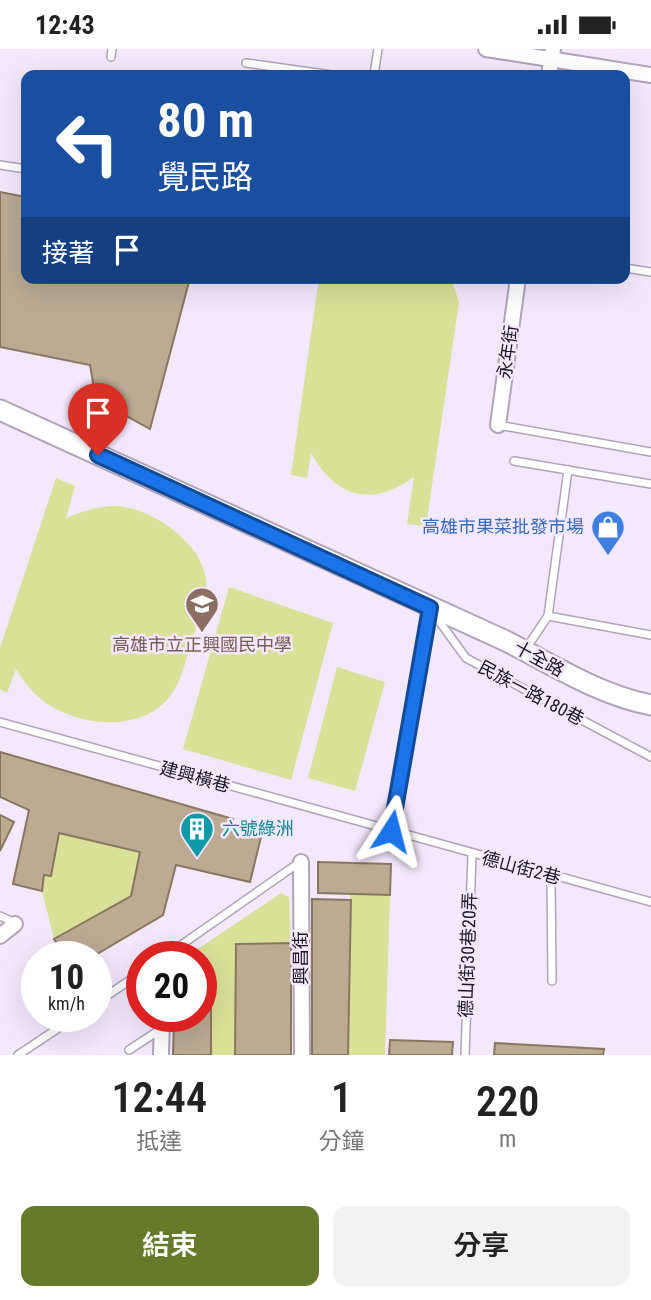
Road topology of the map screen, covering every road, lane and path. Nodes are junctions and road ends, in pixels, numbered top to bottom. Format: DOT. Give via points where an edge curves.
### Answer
graph roads {
  1 [pos="378,49"];
  2 [pos="486,49"];
  3 [pos="552,54"];
  4 [pos="246,63"];
  5 [pos="296,70"];
  6 [pos="375,70"];
  7 [pos="627,70"];
  8 [pos="630,71"];
  9 [pos="651,75"];
  10 [pos="0,165"];
  11 [pos="21,168"];
  12 [pos="630,269"];
  13 [pos="651,272"];
  14 [pos="517,284"];
  15 [pos="0,410"];
  16 [pos="498,425"];
  17 [pos="651,452"];
  18 [pos="514,461"];
  19 [pos="568,470"];
  20 [pos="651,484"];
  21 [pos="430,608"];
  22 [pos="548,616"];
  23 [pos="651,635"];
  24 [pos="525,651"];
  25 [pos="651,705"];
  26 [pos="0,722"];
  27 [pos="651,757"];
  28 [pos="391,831"];
  29 [pos="472,855"];
  30 [pos="301,862"];
  31 [pos="551,876"];
  32 [pos="651,902"];
  33 [pos="0,916"];
  34 [pos="15,924"];
  35 [pos="0,936"];
  36 [pos="187,941"];
  37 [pos="552,981"];
  38 [pos="52,1032"];
  39 [pos="151,1032"];
  40 [pos="162,1032"];
  41 [pos="130,1050"];
  42 [pos="18,1055"];
  43 [pos="161,1055"];
  44 [pos="302,1055"];
  45 [pos="465,1055"];
  1 -- 6 [label="lane"];
  2 -- 3 [label="street"];
  3 -- 7 [label="street"];
  4 -- 5 [label="lane"];
  8 -- 9 [label="street"];
  10 -- 11 [label="lane"];
  12 -- 13 [label="lane"];
  14 -- 16 [label="street, 永年街"];
  15 -- 21 [label="street, 十全路"];
  16 -- 17 [label="lane"];
  18 -- 19 [label="lane"];
  19 -- 20 [label="lane"];
  19 -- 22 [label="lane"];
  21 -- 24 [label="street, 十全路"];
  21 -- 27 [label="lane, 民族一路180巷" via="466,658"];
  21 -- 28 [label="lane"];
  22 -- 23 [label="lane"];
  22 -- 24 [label="lane"];
  24 -- 25 [label="street, 十全路" via="572,677 632,702"];
  26 -- 28 [label="lane, 建興橫巷"];
  28 -- 29 [label="lane, 德山街2巷"];
  29 -- 31 [label="lane, 德山街2巷"];
  29 -- 45 [label="lane, 德山街30巷20弄"];
  30 -- 36 [label="lane"];
  30 -- 44 [label="street, 興昌街"];
  31 -- 32 [label="lane, 德山街2巷"];
  31 -- 37 [label="lane"];
  33 -- 34 [label="lane"];
  34 -- 35 [label="street"];
  38 -- 42 [label="lane"];
  39 -- 41 [label="lane"];
  40 -- 43 [label="street"];
}
